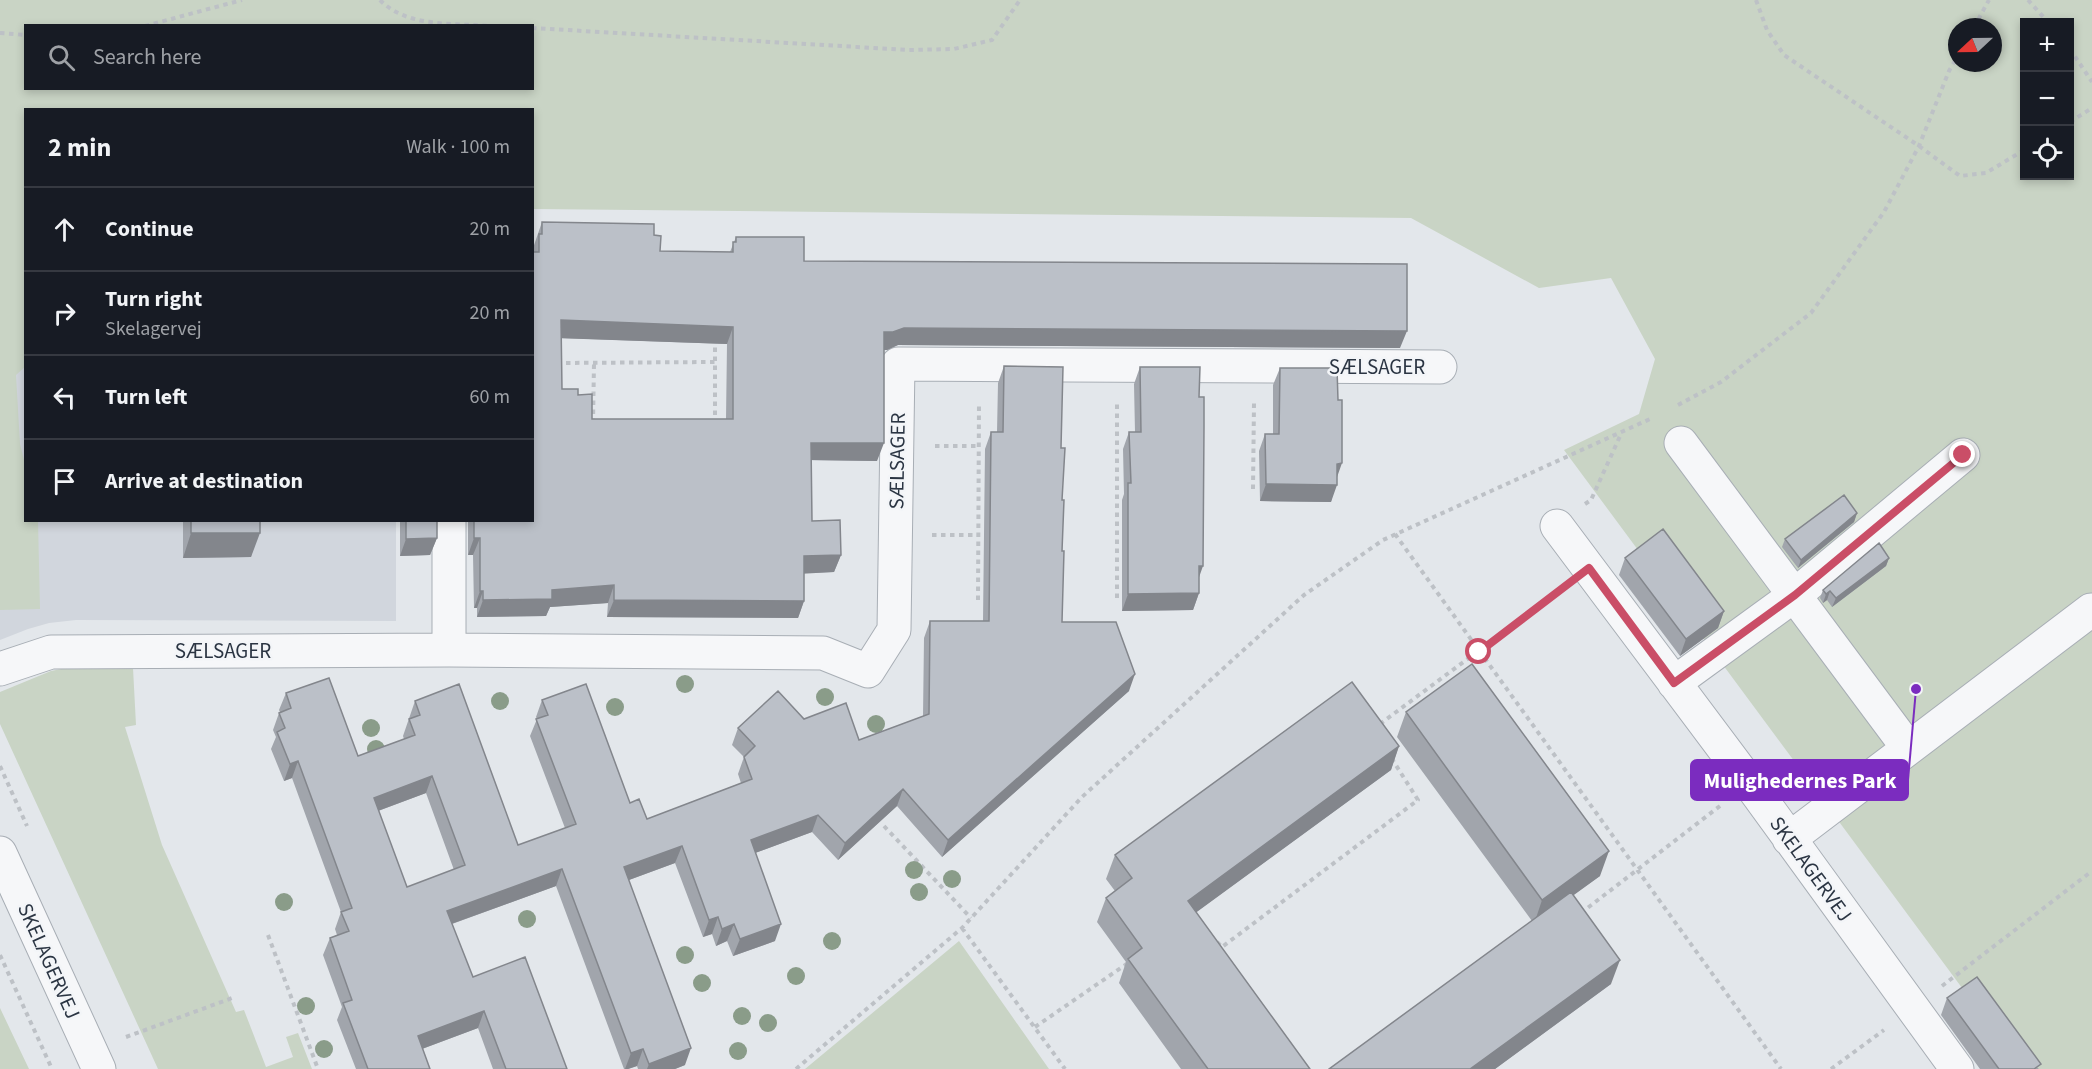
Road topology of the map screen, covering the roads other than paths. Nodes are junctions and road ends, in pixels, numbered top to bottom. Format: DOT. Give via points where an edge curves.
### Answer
graph roads {
  1 [pos="1440,367"];
  2 [pos="1681,443"];
  3 [pos="1963,455"];
  4 [pos="449,522"];
  5 [pos="1557,526"];
  6 [pos="1795,595"];
  7 [pos="2091,610"];
  8 [pos="449,650"];
  9 [pos="0,669"];
  10 [pos="1674,683"];
  11 [pos="1908,748"];
  12 [pos="1789,838"];
  13 [pos="0,853"];
  14 [pos="99,1069"];
  15 [pos="1957,1069"];
  1 -- 8 [label="street, SÆLSAGER" via="898,364 894,630 868,670 823,653"];
  2 -- 6 [label="street"];
  3 -- 6 [label="street"];
  4 -- 8 [label="street"];
  5 -- 10 [label="street, SKELAGERVEJ"];
  6 -- 10 [label="street"];
  6 -- 11 [label="street"];
  7 -- 11 [label="street"];
  8 -- 9 [label="street, SÆLSAGER" via="51,652"];
  10 -- 12 [label="street, SKELAGERVEJ"];
  11 -- 12 [label="street"];
  12 -- 15 [label="street, SKELAGERVEJ"];
  13 -- 14 [label="street, SKELAGERVEJ"];
}
